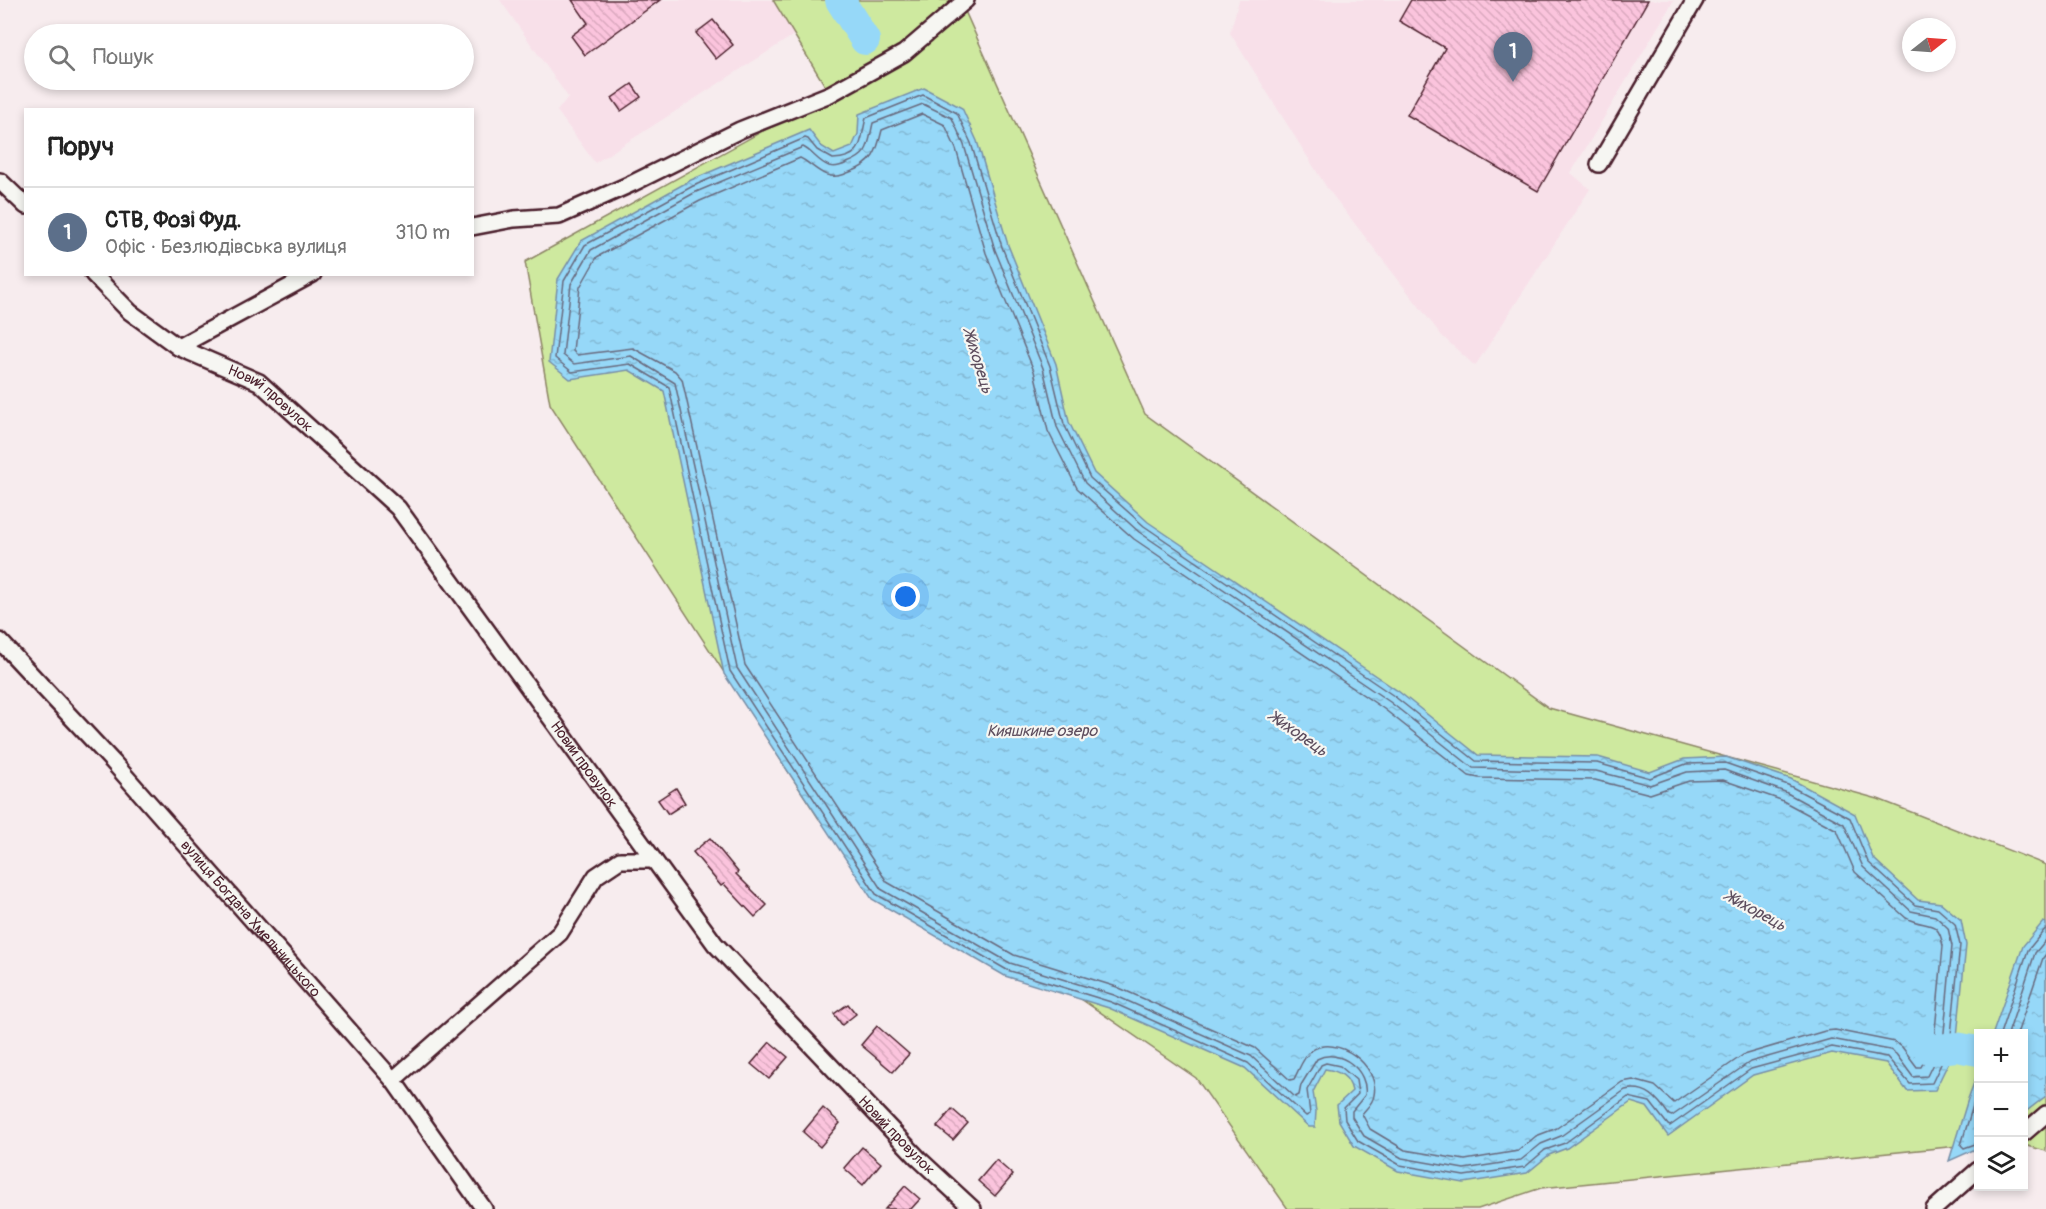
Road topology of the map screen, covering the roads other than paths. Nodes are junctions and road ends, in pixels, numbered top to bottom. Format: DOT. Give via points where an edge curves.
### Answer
graph roads {
  1 [pos="966,0"];
  2 [pos="1695,0"];
  3 [pos="1599,164"];
  4 [pos="0,181"];
  5 [pos="24,204"];
  6 [pos="474,227"];
  7 [pos="95,276"];
  8 [pos="309,276"];
  9 [pos="178,347"];
  10 [pos="0,641"];
  11 [pos="654,860"];
  12 [pos="393,1080"];
  13 [pos="2046,1114"];
  14 [pos="2028,1130"];
  15 [pos="1974,1174"];
  16 [pos="484,1209"];
  17 [pos="973,1209"];
  18 [pos="1934,1209"];
  1 -- 6 [label="street" via="904,53 831,94 740,130 559,216"];
  2 -- 3 [label="street"];
  4 -- 5 [label="street"];
  7 -- 9 [label="street, Новий провулок" via="130,312"];
  8 -- 9 [label="street"];
  9 -- 11 [label="street, Новий провулок" via="259,382 398,508"];
  10 -- 12 [label="street, вулиця Богдана Хмельницького" via="113,762"];
  11 -- 12 [label="street" via="620,860 596,876 560,933"];
  11 -- 17 [label="street, Новий провулок" via="715,944 918,1158"];
  12 -- 16 [label="street, вулиця Богдана Хмельницького"];
  13 -- 14 [label="street"];
  15 -- 18 [label="street"];
}
